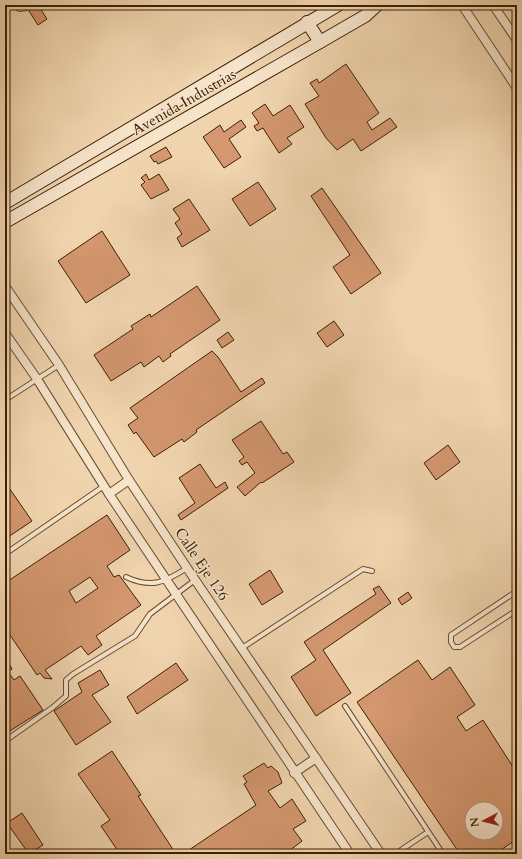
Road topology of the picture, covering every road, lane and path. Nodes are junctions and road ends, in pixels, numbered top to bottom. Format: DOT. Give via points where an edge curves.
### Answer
graph roads {
  1 [pos="12,5"];
  2 [pos="338,5"];
  3 [pos="377,5"];
  4 [pos="462,5"];
  5 [pos="493,5"];
  6 [pos="27,8"];
  7 [pos="307,22"];
  8 [pos="517,40"];
  9 [pos="320,42"];
  10 [pos="517,88"];
  11 [pos="155,114"];
  12 [pos="166,131"];
  13 [pos="5,203"];
  14 [pos="5,222"];
  15 [pos="5,286"];
  16 [pos="5,333"];
  17 [pos="59,365"];
  18 [pos="37,379"];
  19 [pos="5,400"];
  20 [pos="130,480"];
  21 [pos="104,486"];
  22 [pos="109,494"];
  23 [pos="5,554"];
  24 [pos="187,568"];
  25 [pos="372,571"];
  26 [pos="126,577"];
  27 [pos="167,580"];
  28 [pos="195,580"];
  29 [pos="517,591"];
  30 [pos="176,594"];
  31 [pos="517,610"];
  32 [pos="242,648"];
  33 [pos="345,706"];
  34 [pos="5,741"];
  35 [pos="316,758"];
  36 [pos="294,773"];
  37 [pos="428,832"];
  38 [pos="350,854"];
  39 [pos="381,854"];
  40 [pos="395,854"];
  41 [pos="443,854"];
  1 -- 6 [label="lane" via="20,9"];
  2 -- 7 [label="main road, Avenida Industrias"];
  3 -- 9 [label="main road, Avenida Industrias" via="365,16"];
  4 -- 10 [label="street"];
  5 -- 8 [label="street"];
  7 -- 9 [label="main road"];
  7 -- 11 [label="main road, Avenida Industrias"];
  9 -- 12 [label="main road, Avenida Industrias"];
  11 -- 12 [label="main road"];
  11 -- 13 [label="main road, Avenida Industrias"];
  12 -- 14 [label="main road, Avenida Industrias"];
  15 -- 17 [label="street, Calle Eje 126"];
  16 -- 18 [label="street"];
  17 -- 18 [label="lane"];
  17 -- 20 [label="street, Calle Eje 126"];
  18 -- 19 [label="lane"];
  18 -- 21 [label="street"];
  20 -- 22 [label="street"];
  20 -- 24 [label="street, Calle Eje 126"];
  21 -- 22 [label="street"];
  21 -- 23 [label="lane"];
  22 -- 27 [label="street"];
  24 -- 27 [label="lane"];
  24 -- 28 [label="street, Calle Eje 126"];
  25 -- 32 [label="lane" via="363,569"];
  26 -- 27 [label="lane" via="136,582 157,584"];
  27 -- 30 [label="street"];
  28 -- 30 [label="lane"];
  28 -- 32 [label="street, Calle Eje 126"];
  29 -- 31 [label="lane" via="451,635 451,642 454,647 460,647"];
  30 -- 34 [label="lane" via="150,614 135,636 66,680 66,696"];
  30 -- 36 [label="street"];
  32 -- 35 [label="street, Calle Eje 126"];
  33 -- 37 [label="lane"];
  35 -- 36 [label="street"];
  35 -- 39 [label="street, Calle Eje 126"];
  36 -- 38 [label="street"];
  37 -- 40 [label="lane"];
  37 -- 41 [label="lane"];
}
